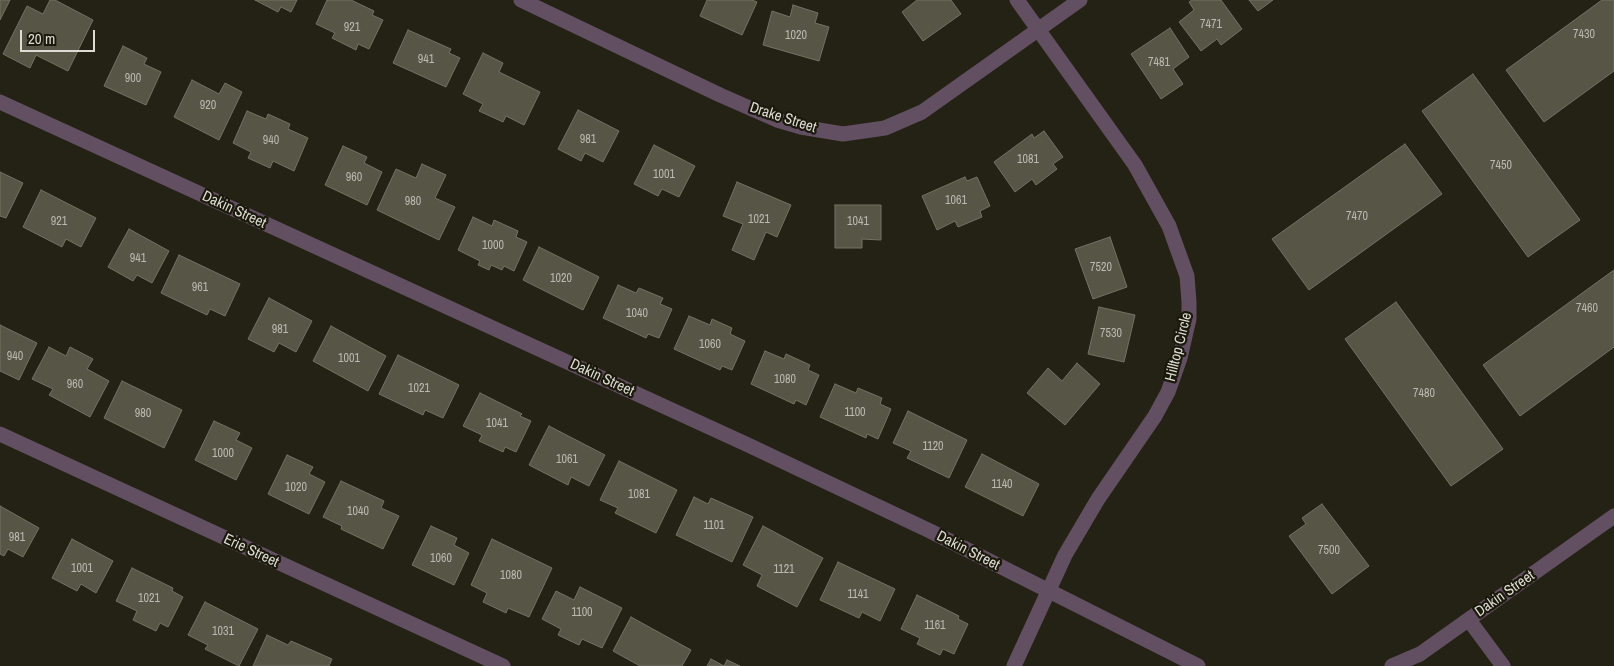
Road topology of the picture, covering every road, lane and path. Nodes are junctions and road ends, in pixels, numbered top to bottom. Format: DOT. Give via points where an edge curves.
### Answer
graph roads {
  1 [pos="521,0"];
  2 [pos="1017,0"];
  3 [pos="1080,0"];
  4 [pos="1039,30"];
  5 [pos="0,102"];
  6 [pos="0,434"];
  7 [pos="1614,516"];
  8 [pos="1049,593"];
  9 [pos="1469,620"];
  10 [pos="503,666"];
  11 [pos="1014,666"];
  12 [pos="1198,666"];
  13 [pos="1392,666"];
  14 [pos="1503,666"];
  1 -- 4 [label="street, Drake Street" via="777,120 843,134 885,128 922,112"];
  2 -- 4 [label="street, Hilltop Circle"];
  3 -- 4 [label="street, Drake Street"];
  4 -- 8 [label="street, Hilltop Circle" via="1135,165 1169,226 1187,276 1189,302 1189,319 1180,358 1168,392 1065,555"];
  5 -- 8 [label="street, Dakin Street" via="746,444"];
  6 -- 10 [label="street, Erie Street"];
  7 -- 9 [label="street, Dakin Street"];
  8 -- 11 [label="street, Hilltop Circle"];
  8 -- 12 [label="street, Dakin Street"];
  9 -- 13 [label="street, Dakin Street" via="1420,654"];
  9 -- 14 [label="street"];
}
